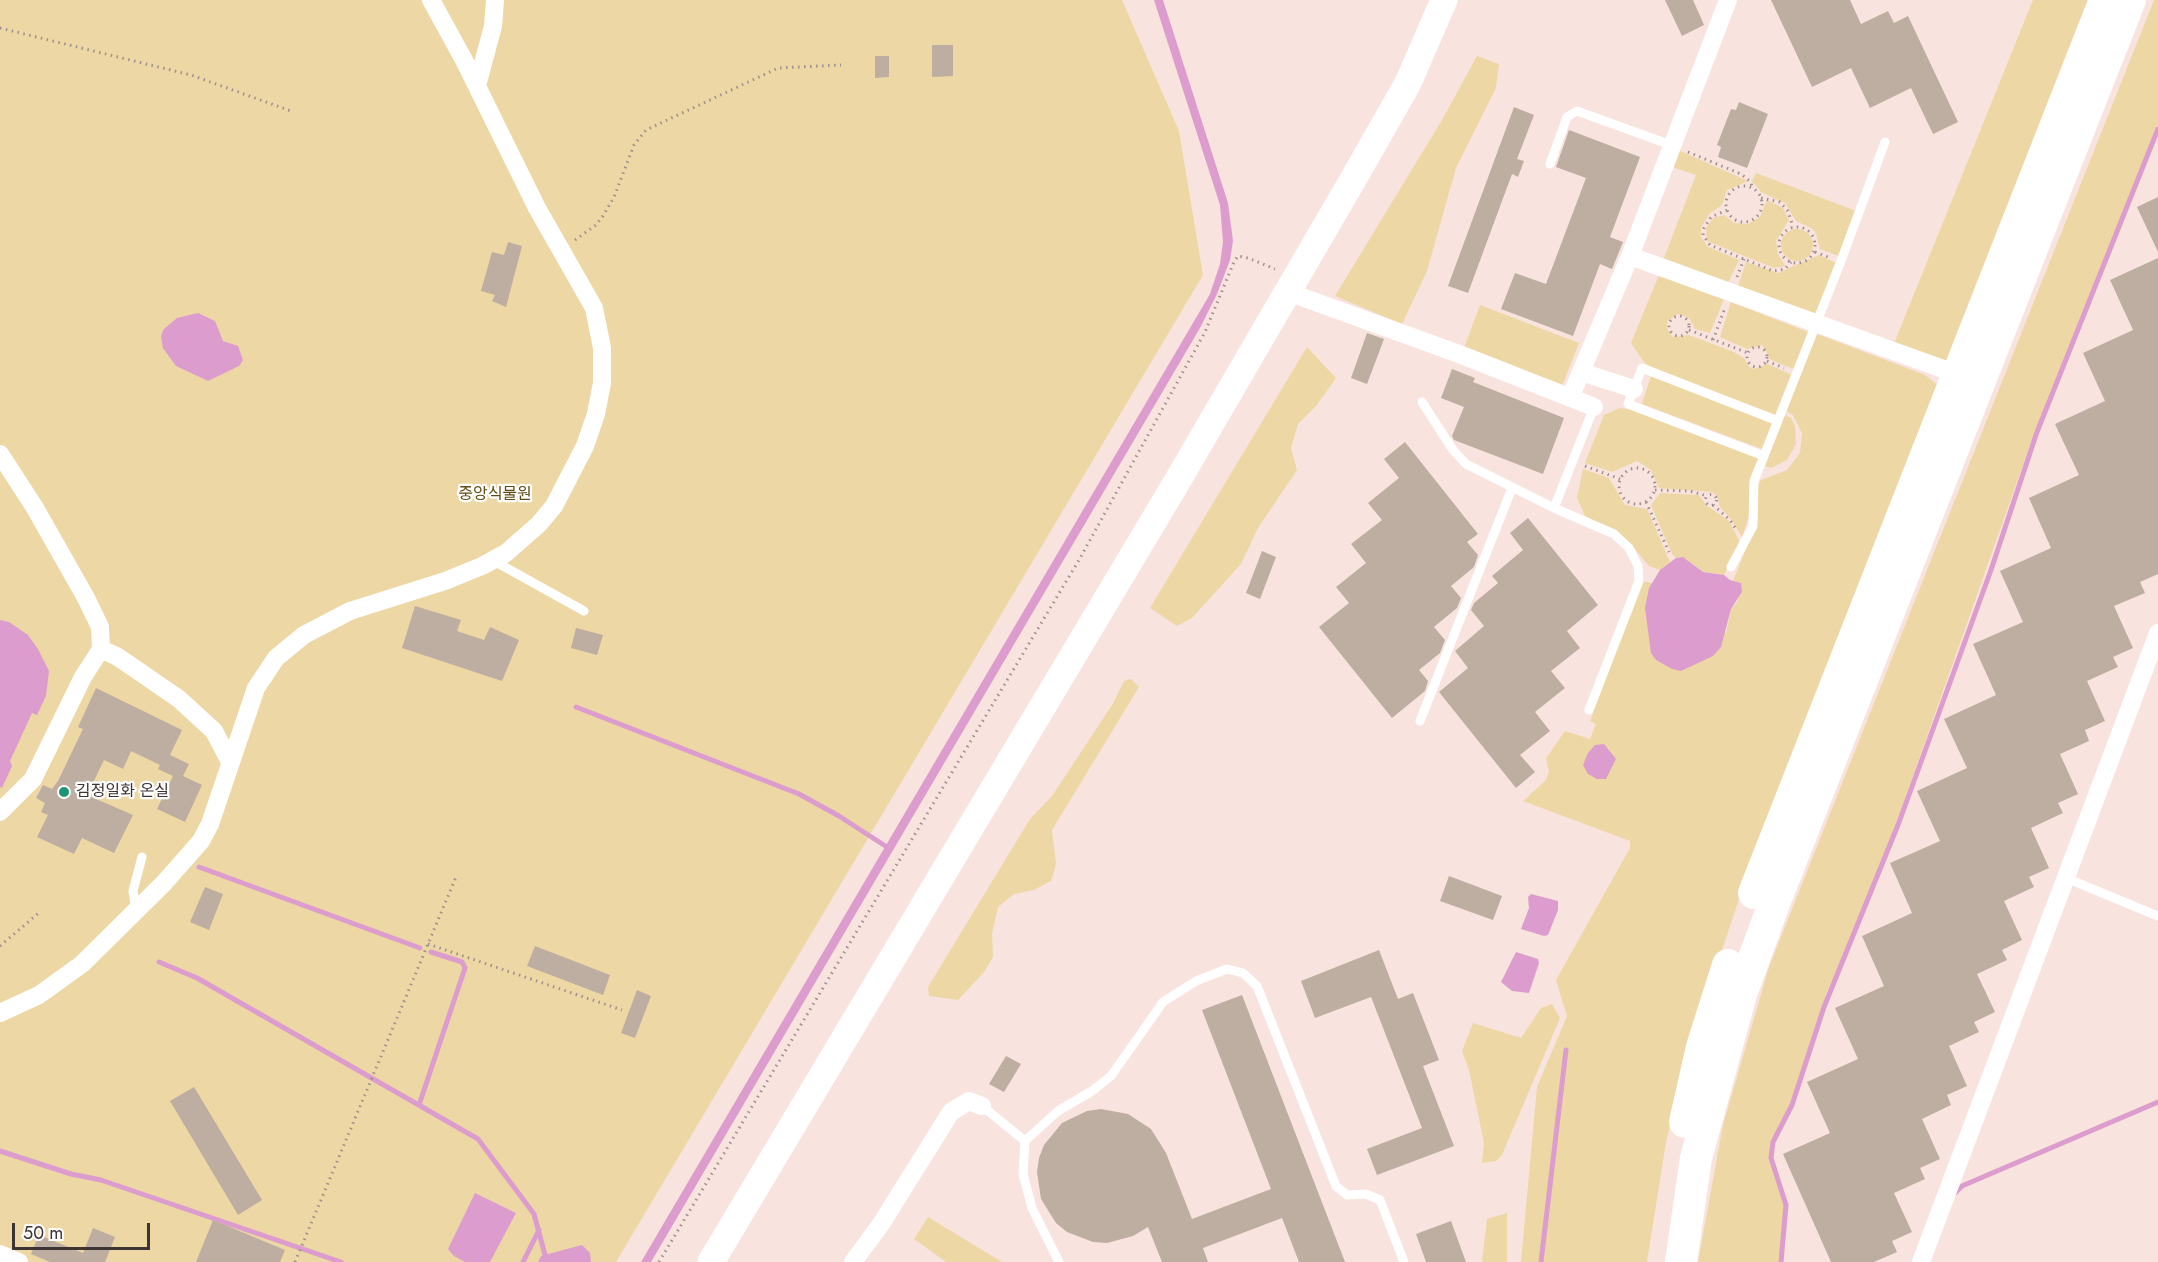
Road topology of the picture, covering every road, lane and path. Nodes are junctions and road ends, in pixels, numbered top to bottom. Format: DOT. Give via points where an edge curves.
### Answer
graph roads {
  1 [pos="431,0"];
  2 [pos="495,0"];
  3 [pos="1444,0"];
  4 [pos="1728,0"];
  5 [pos="2105,0"];
  6 [pos="2130,0"];
  7 [pos="0,28"];
  8 [pos="841,65"];
  9 [pos="477,86"];
  10 [pos="291,111"];
  11 [pos="1885,142"];
  12 [pos="1671,145"];
  13 [pos="1550,164"];
  14 [pos="1752,188"];
  15 [pos="1761,198"];
  16 [pos="1727,210"];
  17 [pos="1793,227"];
  18 [pos="561,249"];
  19 [pos="1630,256"];
  20 [pos="1791,262"];
  21 [pos="1292,285"];
  22 [pos="1816,325"];
  23 [pos="1689,330"];
  24 [pos="1748,353"];
  25 [pos="1767,361"];
  26 [pos="1581,372"];
  27 [pos="1797,373"];
  28 [pos="1957,374"];
  29 [pos="1634,389"];
  30 [pos="1570,398"];
  31 [pos="1422,402"];
  32 [pos="1594,407"];
  33 [pos="1778,421"];
  34 [pos="0,454"];
  35 [pos="1764,456"];
  36 [pos="1573,462"];
  37 [pos="1620,479"];
  38 [pos="1512,488"];
  39 [pos="1655,490"];
  40 [pos="1707,496"];
  41 [pos="1646,502"];
  42 [pos="1713,505"];
  43 [pos="1554,508"];
  44 [pos="1744,544"];
  45 [pos="1669,552"];
  46 [pos="494,561"];
  47 [pos="1731,567"];
  48 [pos="584,611"];
  49 [pos="2158,633"];
  50 [pos="101,649"];
  51 [pos="1589,710"];
  52 [pos="1420,721"];
  53 [pos="230,762"];
  54 [pos="3,804"];
  55 [pos="142,857"];
  56 [pos="456,877"];
  57 [pos="2066,878"];
  58 [pos="136,910"];
  59 [pos="41,911"];
  60 [pos="2158,916"];
  61 [pos="428,944"];
  62 [pos="0,946"];
  63 [pos="622,1010"];
  64 [pos="0,1013"];
  65 [pos="982,1106"];
  66 [pos="1025,1141"];
  67 [pos="0,1254"];
  68 [pos="19,1262"];
  69 [pos="295,1262"];
  70 [pos="659,1262"];
  71 [pos="711,1262"];
  72 [pos="853,1262"];
  73 [pos="1059,1262"];
  74 [pos="1404,1262"];
  75 [pos="1661,1262"];
  76 [pos="1681,1262"];
  77 [pos="1921,1262"];
  1 -- 9 [label="street"];
  2 -- 9 [label="street" via="493,26"];
  3 -- 21 [label="main road" via="1408,83"];
  4 -- 12 [label="street"];
  5 -- 28 [label="highway"];
  6 -- 76 [label="highway" via="1741,994 1696,1158"];
  7 -- 10 [label="path" via="191,75"];
  8 -- 18 [label="path" via="778,68 646,130 634,145 603,216"];
  9 -- 18 [label="street"];
  11 -- 22 [label="lane"];
  12 -- 13 [label="lane" via="1577,111 1567,117"];
  12 -- 14 [label="path" via="1741,174"];
  12 -- 19 [label="street"];
  14 -- 15 [label="path"];
  14 -- 16 [label="path" via="1732,190"];
  15 -- 16 [label="path" via="1760,211 1750,220 1736,220"];
  15 -- 17 [label="path" via="1780,202"];
  16 -- 20 [label="path" via="1711,217 1704,228 1703,235 1710,245 1773,271"];
  17 -- 20 [label="path" via="1779,241 1782,255"];
  17 -- 20 [label="path" via="1801,227 1812,235 1815,248 1807,260"];
  18 -- 46 [label="street" via="599,322 602,383 596,414 555,506 521,542"];
  19 -- 22 [label="street"];
  19 -- 26 [label="street"];
  21 -- 30 [label="street"];
  21 -- 70 [label="path" via="1248,258 1238,256 1234,262 1205,332 1079,560"];
  21 -- 71 [label="main road"];
  22 -- 27 [label="lane"];
  22 -- 28 [label="street"];
  23 -- 23 [label="path" via="1690,324 1683,316 1670,322 1675,335"];
  23 -- 24 [label="path"];
  24 -- 25 [label="path" via="1749,363 1754,366"];
  24 -- 25 [label="path" via="1761,347"];
  25 -- 27 [label="path"];
  26 -- 29 [label="street"];
  26 -- 30 [label="street"];
  27 -- 33 [label="lane"];
  28 -- 75 [label="highway" via="1722,983 1702,1047 1676,1161"];
  29 -- 33 [label="lane" via="1642,368"];
  29 -- 35 [label="lane" via="1628,404"];
  30 -- 32 [label="street"];
  31 -- 38 [label="lane" via="1452,450 1466,464"];
  32 -- 36 [label="lane"];
  33 -- 35 [label="lane"];
  34 -- 50 [label="street" via="86,598 100,627"];
  35 -- 44 [label="lane" via="1754,481 1753,526"];
  36 -- 37 [label="path"];
  36 -- 43 [label="lane"];
  37 -- 39 [label="path" via="1630,469 1644,469 1654,479"];
  37 -- 41 [label="path" via="1624,499 1637,504"];
  38 -- 43 [label="lane"];
  38 -- 52 [label="lane"];
  39 -- 40 [label="path" via="1690,491"];
  39 -- 41 [label="path"];
  40 -- 42 [label="path" via="1706,501"];
  40 -- 42 [label="path" via="1717,498"];
  41 -- 45 [label="path"];
  42 -- 44 [label="path" via="1730,520"];
  43 -- 51 [label="lane" via="1614,534 1629,548 1638,566 1639,581"];
  44 -- 47 [label="lane"];
  46 -- 48 [label="lane"];
  46 -- 53 [label="street" via="446,581 350,611 291,644 276,658 256,688"];
  49 -- 57 [label="street"];
  50 -- 53 [label="street" via="180,699 214,731"];
  50 -- 54 [label="street" via="33,779"];
  53 -- 58 [label="street" via="201,841"];
  55 -- 58 [label="lane" via="133,891"];
  56 -- 61 [label="path"];
  57 -- 60 [label="lane"];
  57 -- 77 [label="street"];
  58 -- 64 [label="street" via="63,979"];
  59 -- 62 [label="path"];
  61 -- 63 [label="path"];
  61 -- 69 [label="path"];
  65 -- 66 [label="lane"];
  65 -- 72 [label="street" via="969,1101 951,1112"];
  66 -- 73 [label="lane" via="1023,1174 1032,1208"];
  66 -- 74 [label="lane" via="1058,1111 1111,1076 1163,1002 1196,981 1227,969 1244,973 1257,986 1336,1186 1347,1195 1366,1194 1380,1200"];
  67 -- 68 [label="street"];
}
